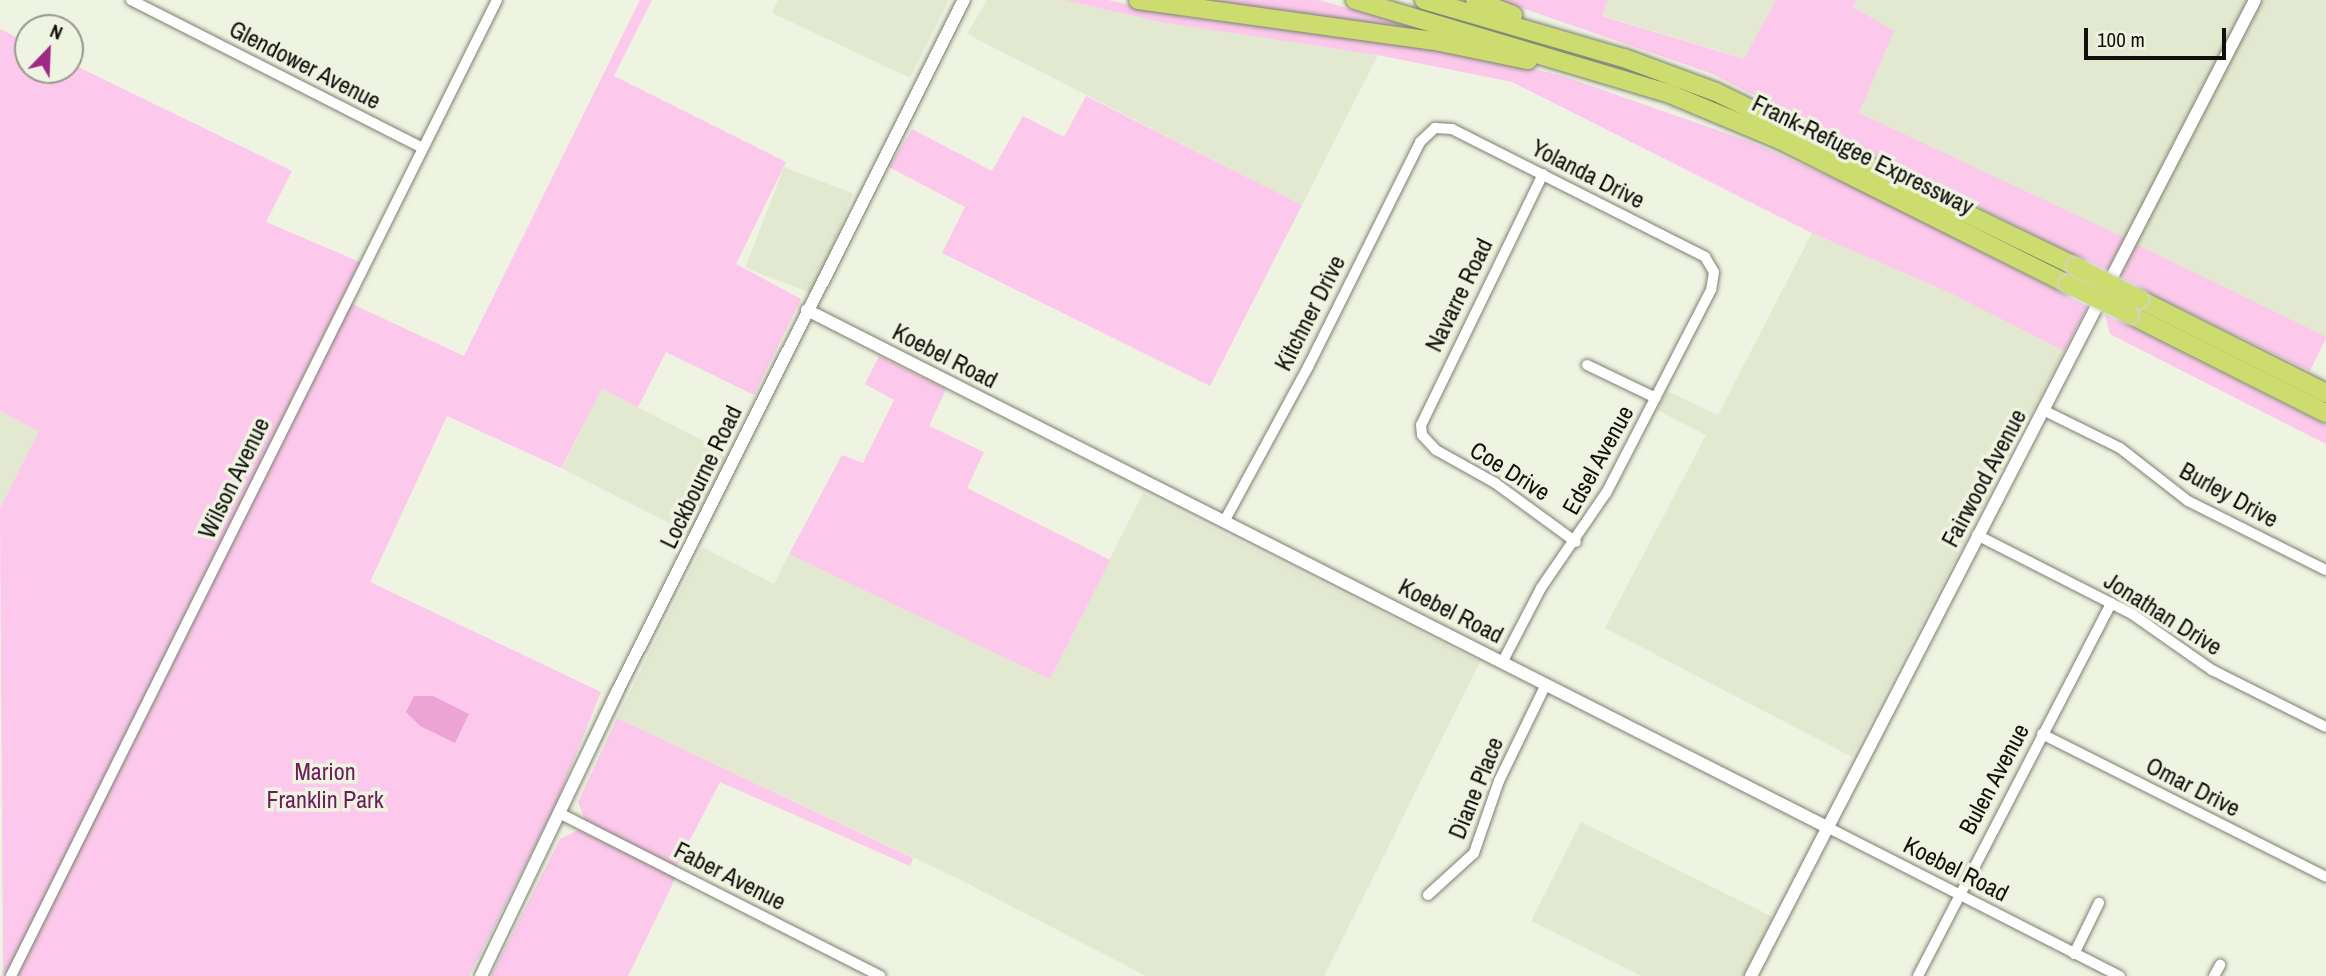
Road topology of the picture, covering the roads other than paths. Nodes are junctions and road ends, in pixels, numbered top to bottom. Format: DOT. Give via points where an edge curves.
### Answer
graph roads {
  1 [pos="131,0"];
  2 [pos="497,0"];
  3 [pos="964,0"];
  4 [pos="1138,0"];
  5 [pos="1355,0"];
  6 [pos="1424,0"];
  7 [pos="1475,0"];
  8 [pos="2255,0"];
  9 [pos="1624,58"];
  10 [pos="1618,76"];
  11 [pos="1435,128"];
  12 [pos="424,148"];
  13 [pos="1543,174"];
  14 [pos="1714,272"];
  15 [pos="2134,307"];
  16 [pos="807,310"];
  17 [pos="1587,365"];
  18 [pos="2326,393"];
  19 [pos="1656,398"];
  20 [pos="2043,410"];
  21 [pos="2326,413"];
  22 [pos="1422,435"];
  23 [pos="1225,520"];
  24 [pos="1978,535"];
  25 [pos="1576,542"];
  26 [pos="2326,570"];
  27 [pos="2111,603"];
  28 [pos="1503,661"];
  29 [pos="1546,684"];
  30 [pos="2326,727"];
  31 [pos="2042,733"];
  32 [pos="561,814"];
  33 [pos="1825,826"];
  34 [pos="2326,877"];
  35 [pos="1958,894"];
  36 [pos="1428,895"];
  37 [pos="2099,904"];
  38 [pos="2074,954"];
  39 [pos="2220,965"];
  40 [pos="11,976"];
  41 [pos="481,976"];
  42 [pos="880,976"];
  43 [pos="1751,976"];
  44 [pos="1918,976"];
  45 [pos="2120,976"];
  46 [pos="2214,976"];
  1 -- 12 [label="street, Glendower Avenue"];
  2 -- 12 [label="street, Wilson Avenue"];
  3 -- 16 [label="street, Lockbourne Road"];
  4 -- 10 [label="highway" via="1440,42"];
  5 -- 10 [label="highway, Frank-Refugee Expressway"];
  6 -- 9 [label="highway, Frank-Refugee Expressway"];
  7 -- 9 [label="highway"];
  8 -- 20 [label="street, Fairwood Avenue"];
  9 -- 15 [label="highway, Frank-Refugee Expressway, bridge" via="1794,127 2076,267"];
  10 -- 15 [label="highway, Frank-Refugee Expressway, bridge" via="1780,140 2068,284"];
  11 -- 13 [label="street, Yolanda Drive" via="1452,129"];
  11 -- 23 [label="street, Kitchner Drive" via="1420,142 1308,367"];
  12 -- 40 [label="street, Wilson Avenue"];
  13 -- 14 [label="street, Yolanda Drive" via="1705,257"];
  13 -- 22 [label="street, Navarre Road" via="1423,415"];
  14 -- 19 [label="street, Edsel Avenue" via="1711,290"];
  15 -- 18 [label="highway, Frank-Refugee Expressway"];
  15 -- 21 [label="highway, Frank-Refugee Expressway"];
  16 -- 23 [label="street, Koebel Road"];
  16 -- 32 [label="street, Lockbourne Road"];
  17 -- 19 [label="street"];
  19 -- 25 [label="street, Edsel Avenue"];
  20 -- 24 [label="street, Fairwood Avenue"];
  20 -- 26 [label="street, Burley Drive" via="2120,448 2188,502"];
  22 -- 25 [label="street, Coe Drive" via="1436,450 1495,483"];
  23 -- 28 [label="street, Koebel Road"];
  24 -- 27 [label="street, Jonathan Drive"];
  24 -- 33 [label="street, Fairwood Avenue"];
  25 -- 28 [label="street, Edsel Avenue" via="1541,588"];
  27 -- 30 [label="street, Jonathan Drive" via="2212,670"];
  27 -- 31 [label="street, Bulen Avenue"];
  28 -- 29 [label="street, Koebel Road"];
  29 -- 33 [label="street, Koebel Road"];
  29 -- 36 [label="street, Diane Place" via="1499,781 1474,853"];
  31 -- 34 [label="street, Omar Drive"];
  31 -- 35 [label="street, Bulen Avenue"];
  32 -- 41 [label="street, Lockbourne Road"];
  32 -- 42 [label="street, Faber Avenue"];
  33 -- 35 [label="street, Koebel Road"];
  33 -- 43 [label="street, Fairwood Avenue"];
  35 -- 38 [label="street, Koebel Road"];
  35 -- 44 [label="street, Bulen Avenue"];
  37 -- 38 [label="street"];
  38 -- 45 [label="street, Koebel Road"];
  39 -- 46 [label="street"];
}
